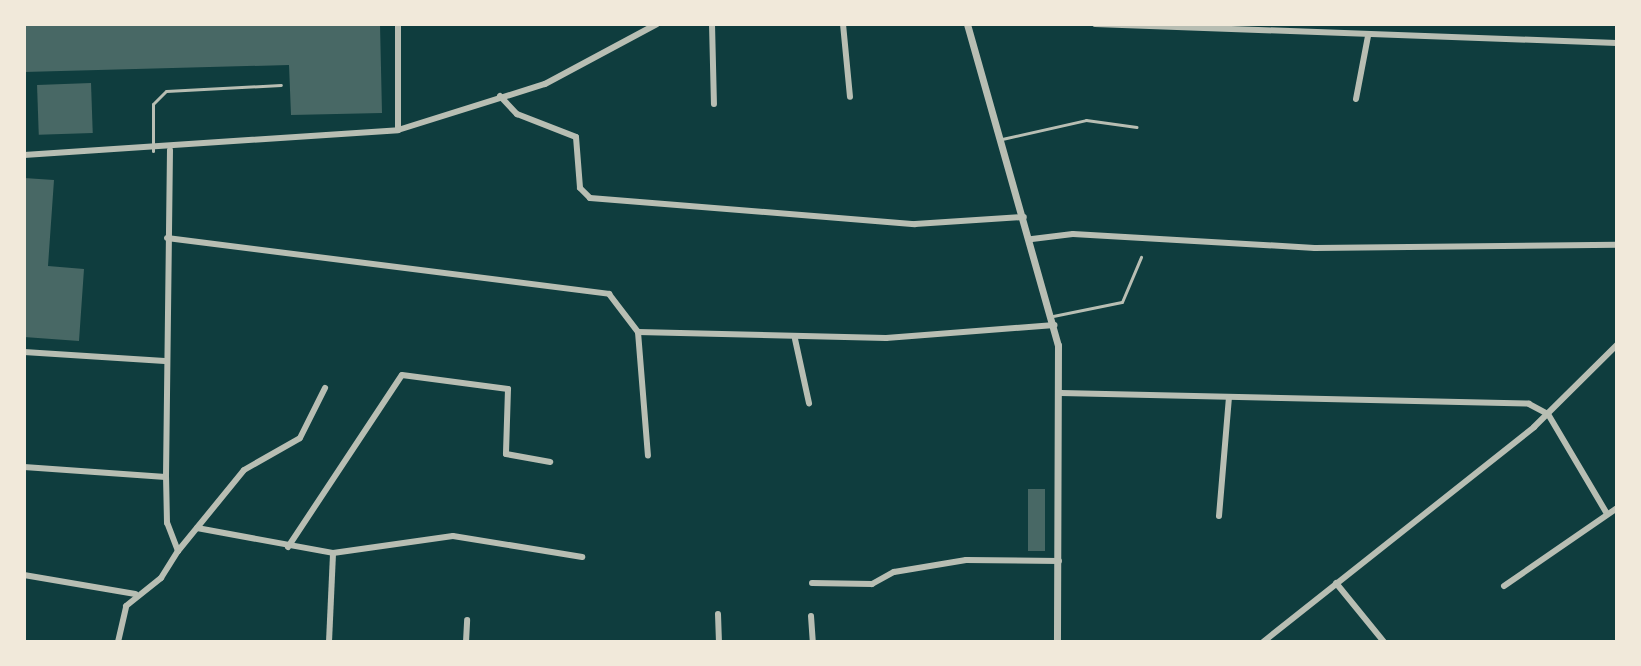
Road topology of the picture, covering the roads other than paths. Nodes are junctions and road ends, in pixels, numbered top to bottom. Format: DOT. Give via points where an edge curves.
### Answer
graph roads {
  1 [pos="398,24"];
  2 [pos="657,24"];
  3 [pos="712,24"];
  4 [pos="843,24"];
  5 [pos="967,24"];
  6 [pos="1095,24"];
  7 [pos="1368,36"];
  8 [pos="1617,43"];
  9 [pos="281,85"];
  10 [pos="500,96"];
  11 [pos="850,97"];
  12 [pos="1356,99"];
  13 [pos="714,104"];
  14 [pos="1137,127"];
  15 [pos="398,130"];
  16 [pos="1002,139"];
  17 [pos="170,150"];
  18 [pos="153,151"];
  19 [pos="24,155"];
  20 [pos="1024,217"];
  21 [pos="167,238"];
  22 [pos="1032,239"];
  23 [pos="1617,245"];
  24 [pos="1141,257"];
  25 [pos="1054,320"];
  26 [pos="638,332"];
  27 [pos="795,339"];
  28 [pos="1617,345"];
  29 [pos="24,352"];
  30 [pos="165,361"];
  31 [pos="325,388"];
  32 [pos="1061,393"];
  33 [pos="1229,397"];
  34 [pos="809,403"];
  35 [pos="1548,414"];
  36 [pos="648,456"];
  37 [pos="550,462"];
  38 [pos="24,467"];
  39 [pos="166,477"];
  40 [pos="1617,508"];
  41 [pos="1606,512"];
  42 [pos="1219,516"];
  43 [pos="197,528"];
  44 [pos="288,547"];
  45 [pos="178,551"];
  46 [pos="333,553"];
  47 [pos="582,557"];
  48 [pos="1059,561"];
  49 [pos="24,575"];
  50 [pos="812,583"];
  51 [pos="1336,583"];
  52 [pos="1504,586"];
  53 [pos="135,594"];
  54 [pos="718,614"];
  55 [pos="811,616"];
  56 [pos="467,620"];
  57 [pos="118,642"];
  58 [pos="329,642"];
  59 [pos="466,642"];
  60 [pos="719,642"];
  61 [pos="813,642"];
  62 [pos="1057,642"];
  63 [pos="1263,642"];
  64 [pos="1384,642"];
  1 -- 15 [label="street"];
  2 -- 10 [label="street" via="545,84"];
  3 -- 13 [label="street"];
  4 -- 11 [label="street"];
  5 -- 16 [label="street"];
  6 -- 7 [label="street"];
  7 -- 8 [label="street"];
  7 -- 12 [label="street"];
  9 -- 18 [label="lane" via="166,91 153,104"];
  10 -- 15 [label="street"];
  10 -- 20 [label="street" via="517,114 576,137 580,188 590,198 915,224"];
  14 -- 16 [label="lane" via="1086,120"];
  15 -- 17 [label="street"];
  16 -- 20 [label="street"];
  17 -- 18 [label="street"];
  17 -- 21 [label="street"];
  18 -- 19 [label="street"];
  20 -- 22 [label="street"];
  21 -- 26 [label="street" via="609,294"];
  21 -- 30 [label="street"];
  22 -- 23 [label="street" via="1073,234 1315,248"];
  22 -- 25 [label="street"];
  24 -- 25 [label="lane" via="1122,302"];
  25 -- 27 [label="street"];
  25 -- 32 [label="street"];
  26 -- 27 [label="street"];
  26 -- 36 [label="street"];
  27 -- 34 [label="street"];
  28 -- 35 [label="street"];
  29 -- 30 [label="street"];
  30 -- 39 [label="street"];
  31 -- 43 [label="street" via="300,438 257,458"];
  32 -- 33 [label="street"];
  32 -- 48 [label="street"];
  33 -- 35 [label="street" via="1529,404"];
  33 -- 42 [label="street"];
  35 -- 41 [label="street"];
  35 -- 51 [label="street"];
  37 -- 44 [label="street" via="506,454 508,389 402,375"];
  38 -- 39 [label="street"];
  39 -- 45 [label="street" via="167,523"];
  40 -- 41 [label="street"];
  41 -- 52 [label="street"];
  43 -- 44 [label="street"];
  43 -- 45 [label="street"];
  44 -- 46 [label="street"];
  45 -- 53 [label="street" via="161,578"];
  46 -- 47 [label="street" via="453,536"];
  46 -- 58 [label="street"];
  48 -- 50 [label="street" via="966,560 894,572 872,584"];
  48 -- 62 [label="street"];
  49 -- 53 [label="street"];
  51 -- 63 [label="street"];
  51 -- 64 [label="street"];
  53 -- 57 [label="street"];
  54 -- 60 [label="street"];
  55 -- 61 [label="street"];
  56 -- 59 [label="street"];
}
